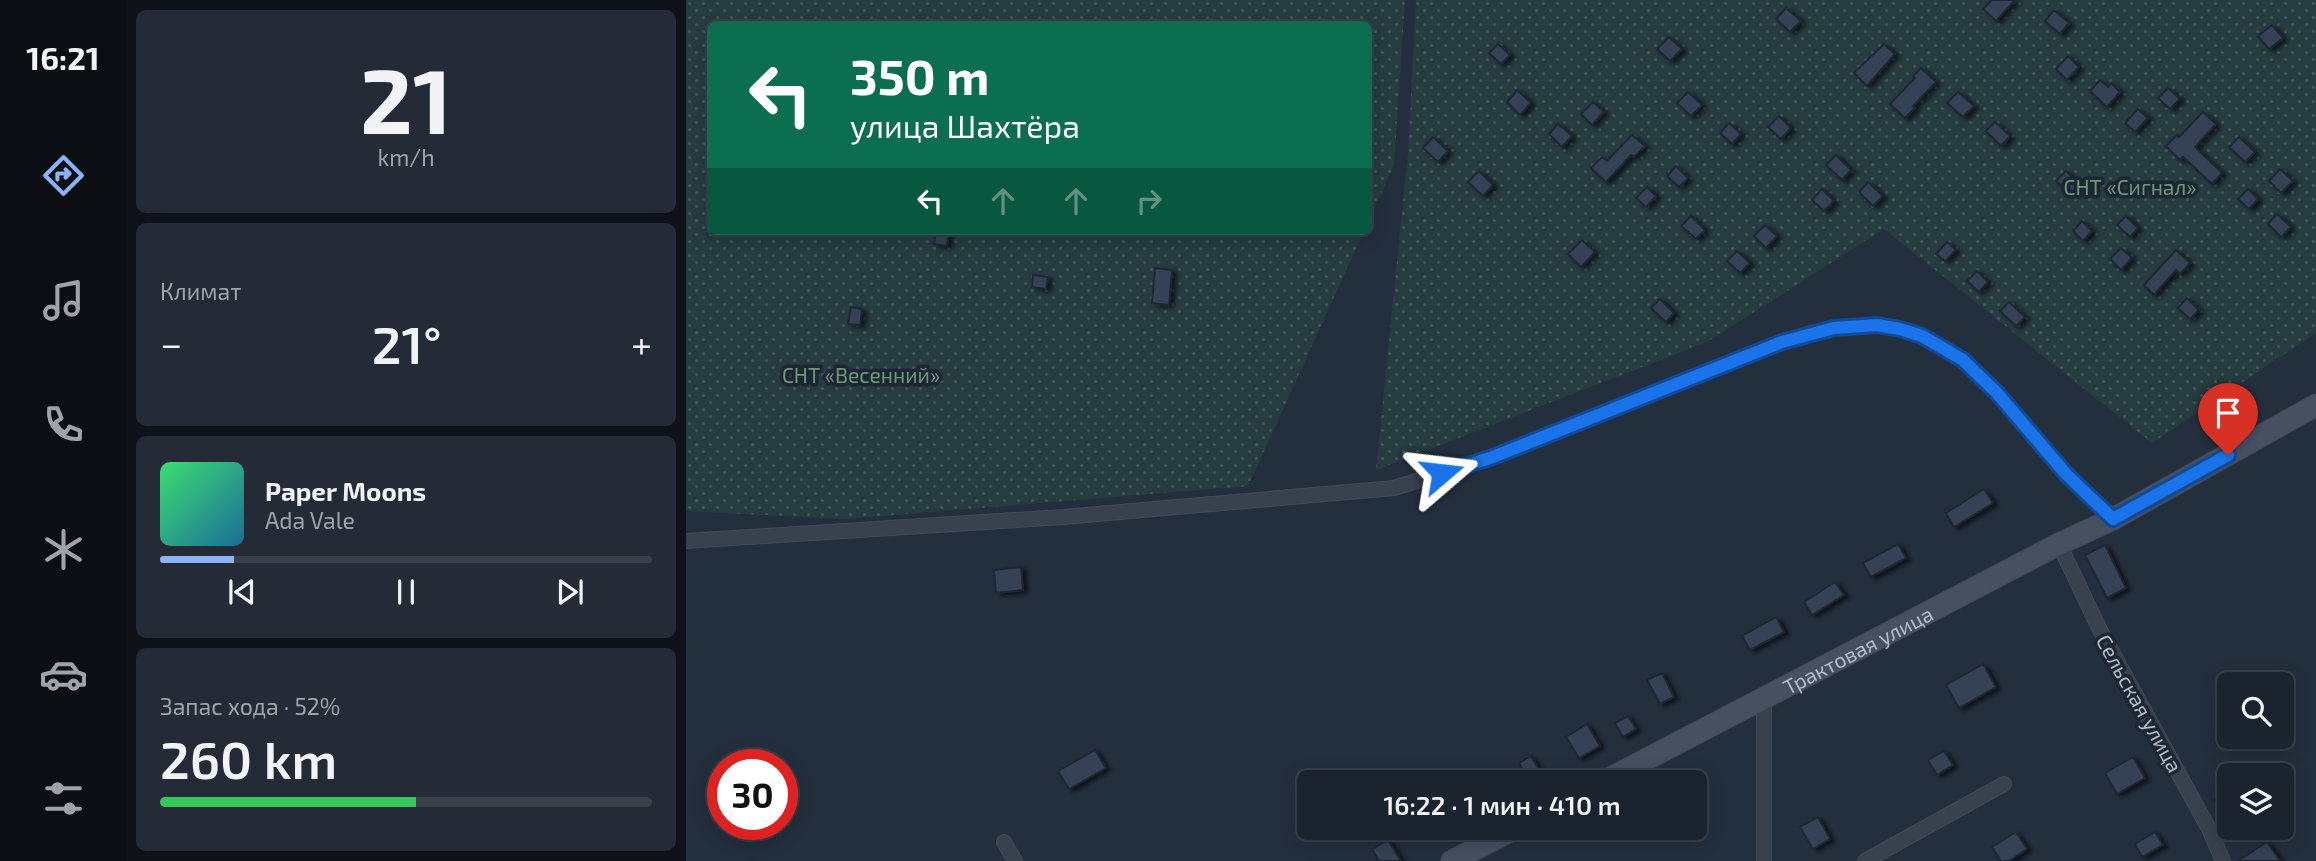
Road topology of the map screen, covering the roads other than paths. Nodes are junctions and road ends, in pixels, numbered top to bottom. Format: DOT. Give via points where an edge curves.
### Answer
graph roads {
  1 [pos="2316,405"];
  2 [pos="2113,519"];
  3 [pos="686,541"];
  4 [pos="2059,544"];
  5 [pos="1764,699"];
  6 [pos="1626,770"];
  7 [pos="2004,784"];
  8 [pos="1493,840"];
  9 [pos="1003,842"];
  10 [pos="1015,861"];
  11 [pos="1452,861"];
  12 [pos="1764,861"];
  13 [pos="1865,861"];
  14 [pos="2222,861"];
  1 -- 2 [label="main road, Трактовая улица"];
  2 -- 3 [label="street" via="1963,360 1922,336 1877,325 1834,328 1782,342 1490,458 1394,488 1051,518"];
  2 -- 4 [label="main road, Трактовая улица"];
  4 -- 5 [label="main road, Трактовая улица"];
  4 -- 14 [label="street, Сельская улица"];
  5 -- 6 [label="main road, Трактовая улица"];
  5 -- 12 [label="street"];
  7 -- 13 [label="street"];
  8 -- 11 [label="main road"];
  9 -- 10 [label="street"];
}
